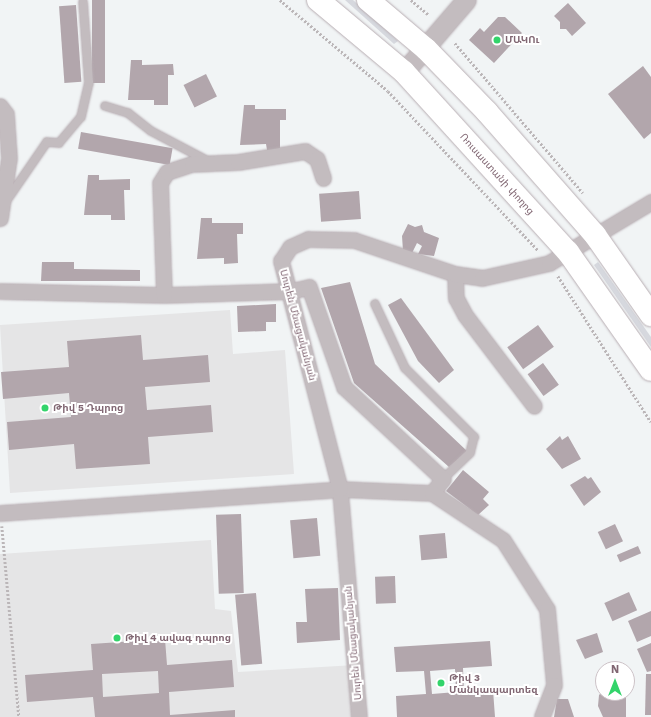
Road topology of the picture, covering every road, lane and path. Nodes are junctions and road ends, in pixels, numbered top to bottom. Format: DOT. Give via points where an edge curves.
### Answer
graph roads {
  1 [pos="280,0"];
  2 [pos="318,0"];
  3 [pos="368,0"];
  4 [pos="411,0"];
  5 [pos="466,0"];
  6 [pos="83,2"];
  7 [pos="429,14"];
  8 [pos="455,43"];
  9 [pos="426,49"];
  10 [pos="404,72"];
  11 [pos="0,106"];
  12 [pos="105,106"];
  13 [pos="210,163"];
  14 [pos="323,178"];
  15 [pos="586,197"];
  16 [pos="651,202"];
  17 [pos="0,209"];
  18 [pos="0,218"];
  19 [pos="595,235"];
  20 [pos="539,251"];
  21 [pos="568,252"];
  22 [pos="455,274"];
  23 [pos="558,276"];
  24 [pos="0,291"];
  25 [pos="291,291"];
  26 [pos="164,295"];
  27 [pos="375,304"];
  28 [pos="651,315"];
  29 [pos="651,370"];
  30 [pos="534,406"];
  31 [pos="651,422"];
  32 [pos="443,479"];
  33 [pos="340,489"];
  34 [pos="432,493"];
  35 [pos="0,509"];
  36 [pos="19,717"];
  37 [pos="359,717"];
  38 [pos="542,717"];
  1 -- 20 [label="path" via="388,91"];
  2 -- 10 [label="main road, Ռուսաստանի փողոց"];
  3 -- 9 [label="main road"];
  4 -- 7 [label="path"];
  5 -- 9 [label="street"];
  6 -- 17 [label="lane" via="89,83 81,117 59,143 47,142"];
  8 -- 15 [label="path"];
  9 -- 10 [label="street"];
  9 -- 19 [label="main road" via="487,112"];
  10 -- 21 [label="main road, Ռուսաստանի փողոց"];
  11 -- 17 [label="street" via="6,114 9,158"];
  12 -- 13 [label="lane" via="128,113 152,131"];
  13 -- 14 [label="street" via="280,157 305,151 317,159"];
  13 -- 26 [label="street" via="192,164 167,172 160,183"];
  16 -- 19 [label="street, Սուրեն Մնացականյան"];
  17 -- 18 [label="street"];
  19 -- 21 [label="street, Սուրեն Մնացականյան"];
  19 -- 28 [label="main road"];
  21 -- 22 [label="street, Սուրեն Մնացականյան" via="549,263 482,278"];
  21 -- 29 [label="main road, Ռուսաստանի փողոց"];
  22 -- 25 [label="street, Սուրեն Մնացականյան" via="354,240 308,239 290,247 281,261"];
  22 -- 30 [label="street" via="456,298 465,315"];
  23 -- 31 [label="path"];
  24 -- 26 [label="street"];
  25 -- 26 [label="street"];
  25 -- 32 [label="street" via="309,287 344,387"];
  25 -- 33 [label="street, Սուրեն Մնացականյան"];
  27 -- 32 [label="lane" via="405,368 474,437 470,454"];
  32 -- 34 [label="street"];
  33 -- 34 [label="street"];
  33 -- 35 [label="street"];
  33 -- 37 [label="street, Սուրեն Մնացականյան"];
  34 -- 38 [label="street" via="503,540 547,609 554,685"];
  35 -- 36 [label="path"];
}
